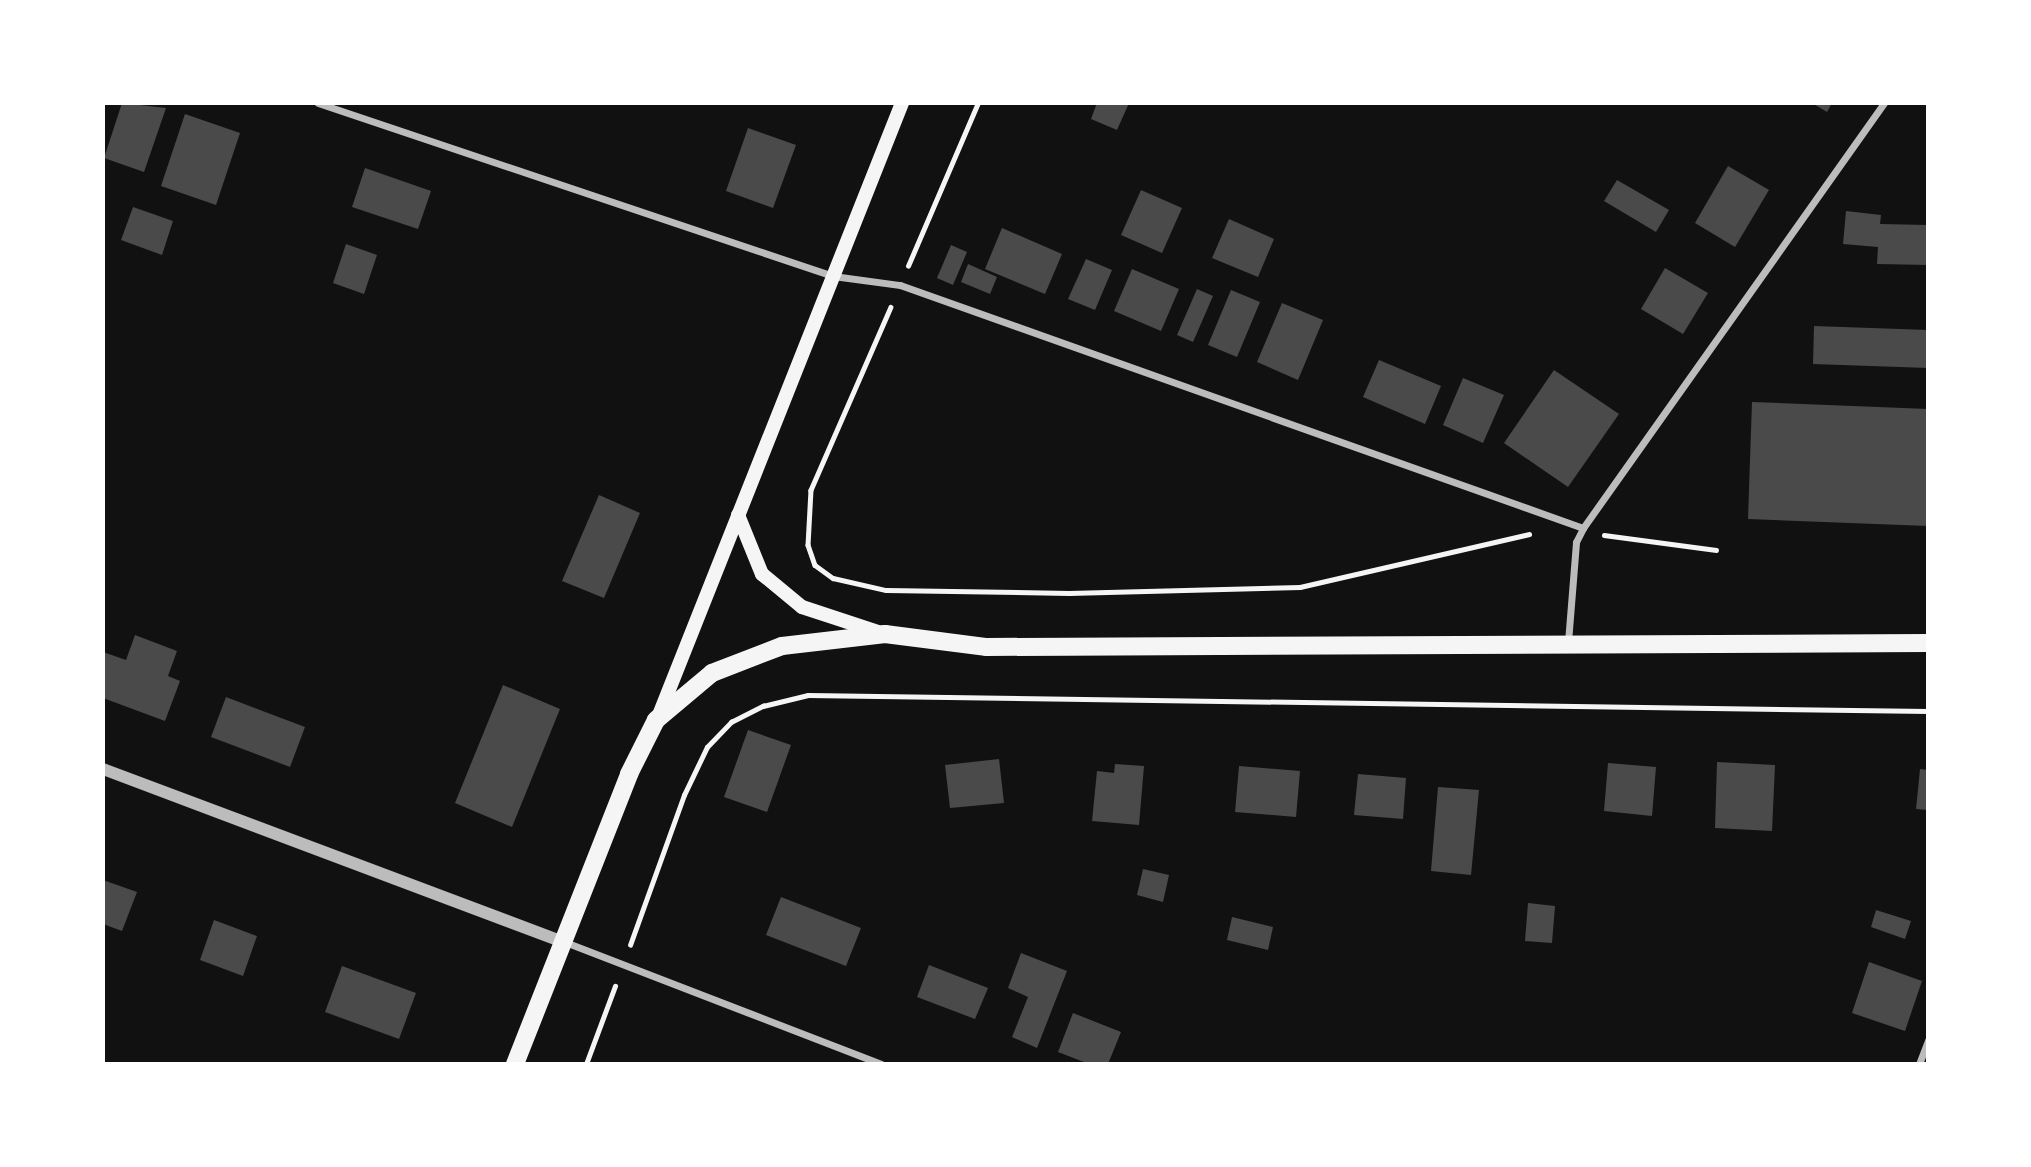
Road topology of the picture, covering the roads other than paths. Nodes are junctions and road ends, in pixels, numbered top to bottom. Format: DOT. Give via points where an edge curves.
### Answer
graph roads {
  1 [pos="318,103"];
  2 [pos="902,103"];
  3 [pos="1884,103"];
  4 [pos="833,276"];
  5 [pos="738,515"];
  6 [pos="1583,528"];
  7 [pos="885,634"];
  8 [pos="1569,642"];
  9 [pos="1928,643"];
  10 [pos="656,720"];
  11 [pos="103,769"];
  12 [pos="564,942"];
  13 [pos="1928,1040"];
  14 [pos="515,1064"];
  15 [pos="881,1064"];
  16 [pos="1919,1064"];
  1 -- 4 [label="street"];
  2 -- 4 [label="main road"];
  3 -- 6 [label="street"];
  4 -- 5 [label="main road"];
  4 -- 6 [label="street" via="900,285"];
  5 -- 7 [label="main road" via="762,573 802,607"];
  5 -- 10 [label="main road"];
  6 -- 8 [label="street" via="1576,542"];
  7 -- 8 [label="main road" via="987,647"];
  7 -- 10 [label="main road" via="782,646 741,659 712,673"];
  8 -- 9 [label="main road"];
  10 -- 12 [label="main road" via="629,774"];
  11 -- 12 [label="street"];
  12 -- 14 [label="main road"];
  12 -- 15 [label="street"];
  13 -- 16 [label="street"];
}
